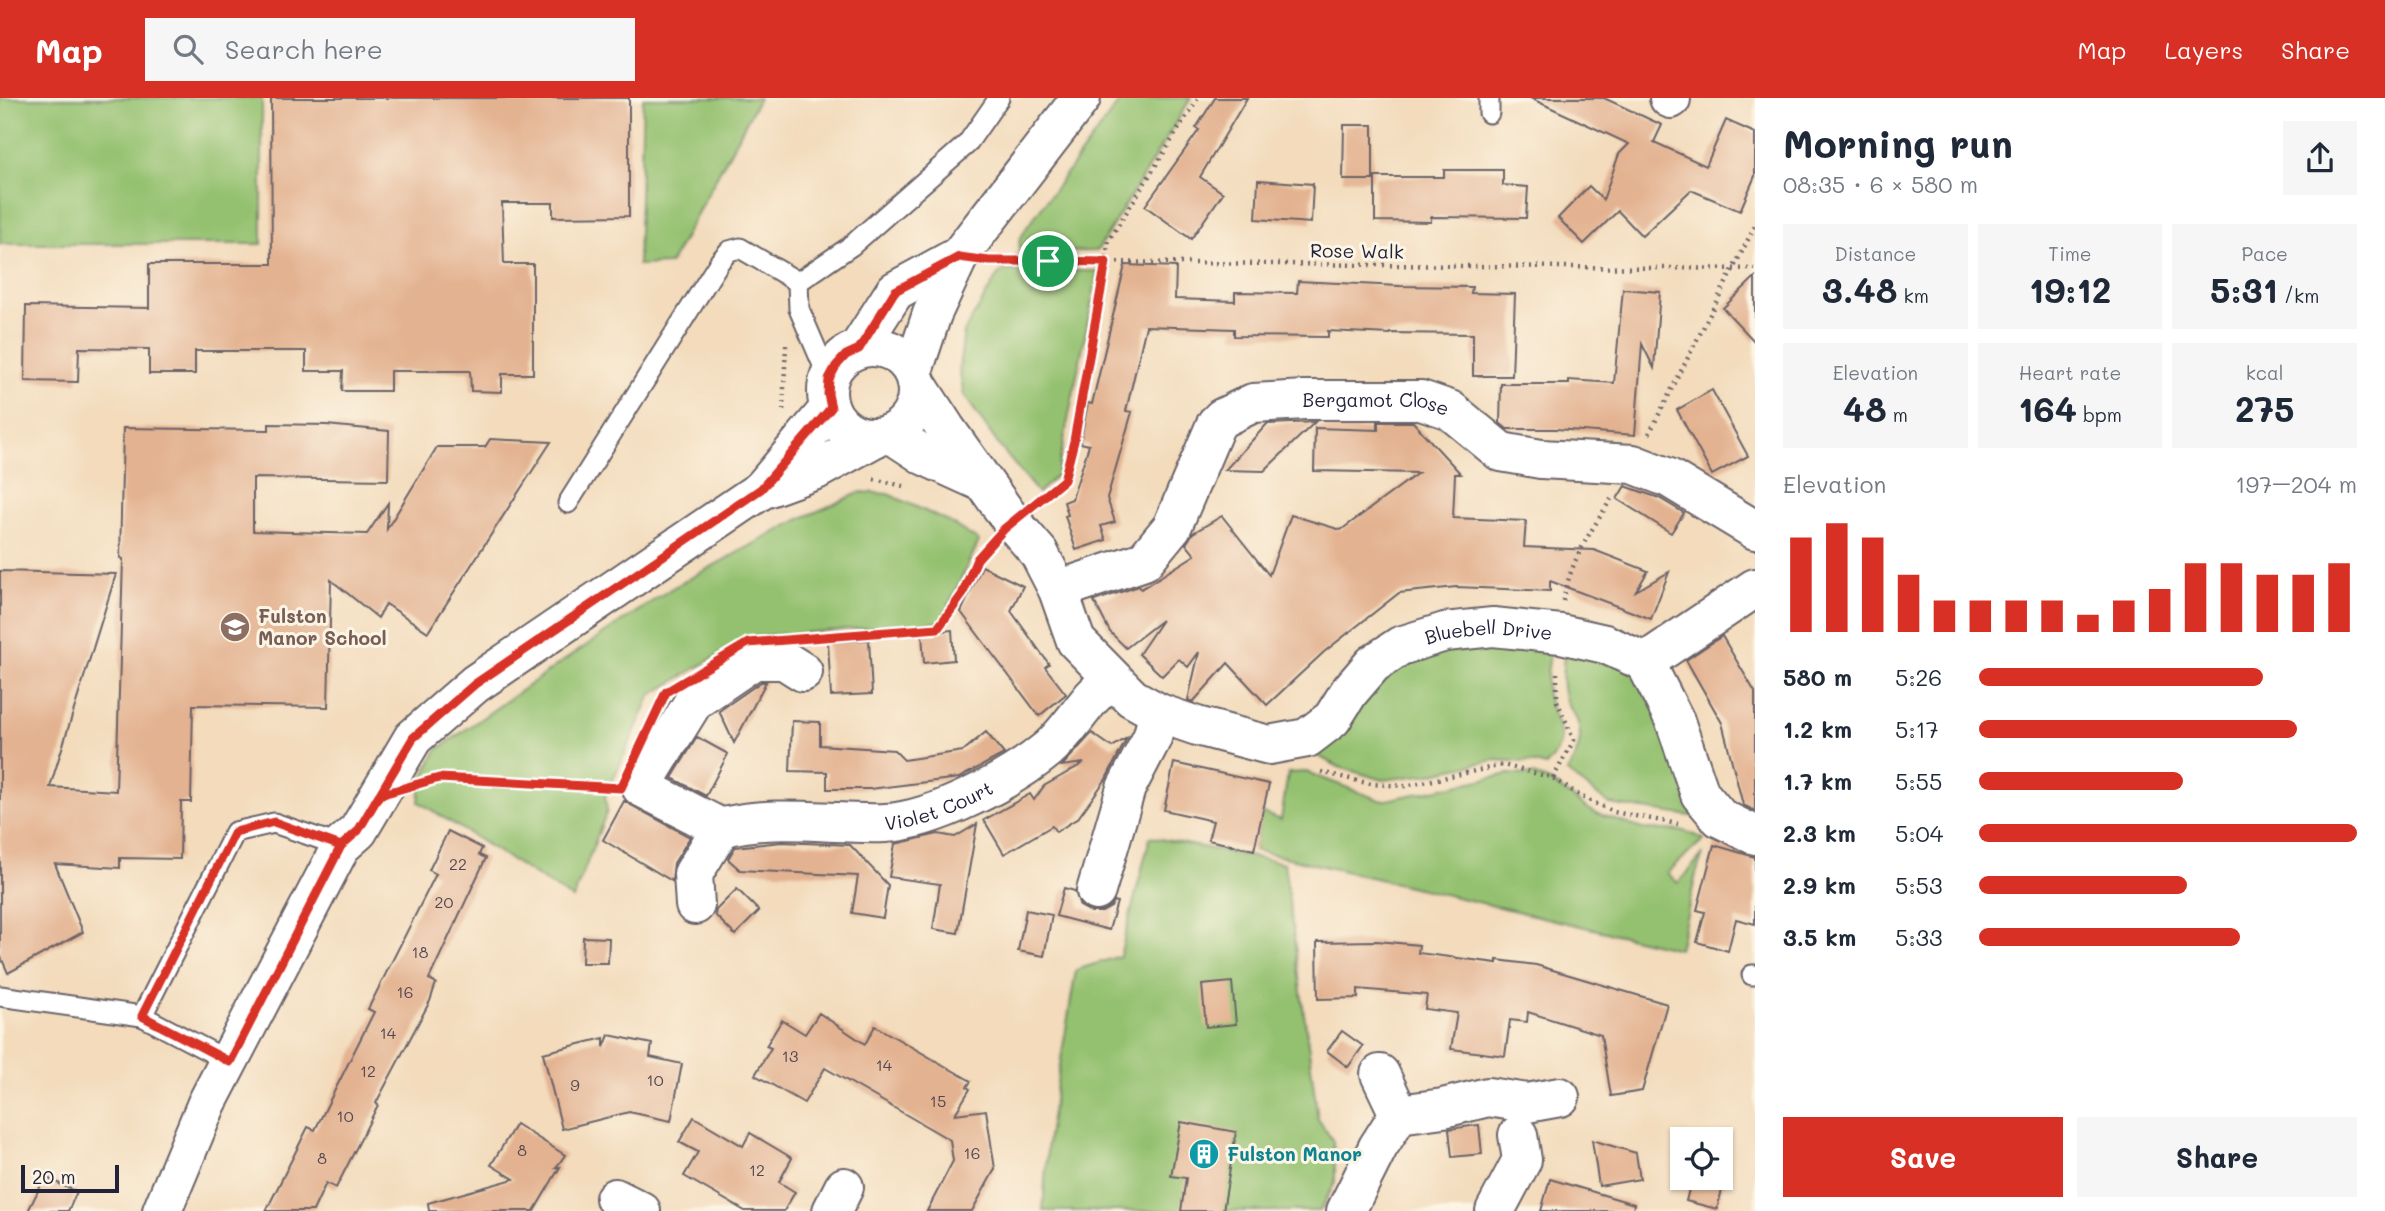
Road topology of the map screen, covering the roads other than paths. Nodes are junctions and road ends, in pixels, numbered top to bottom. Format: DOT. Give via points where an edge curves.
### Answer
graph roads {
  1 [pos="999,98"];
  2 [pos="1081,98"];
  3 [pos="959,257"];
  4 [pos="798,282"];
  5 [pos="859,349"];
  6 [pos="915,377"];
  7 [pos="830,394"];
  8 [pos="883,435"];
  9 [pos="984,483"];
  10 [pos="761,489"];
  11 [pos="568,503"];
  12 [pos="1747,514"];
  13 [pos="1755,588"];
  14 [pos="1058,590"];
  15 [pos="1645,662"];
  16 [pos="803,673"];
  17 [pos="1112,679"];
  18 [pos="1159,713"];
  19 [pos="721,828"];
  20 [pos="1755,835"];
  21 [pos="341,846"];
  22 [pos="1096,891"];
  23 [pos="695,905"];
  24 [pos="0,996"];
  25 [pos="142,1016"];
  26 [pos="230,1062"];
  27 [pos="1380,1074"];
  28 [pos="1560,1097"];
  29 [pos="1399,1114"];
  30 [pos="1518,1135"];
  31 [pos="162,1211"];
  32 [pos="1346,1211"];
  33 [pos="1495,1211"];
  1 -- 4 [label="lane" via="967,144 851,246"];
  2 -- 3 [label="street"];
  3 -- 5 [label="street" via="895,291"];
  3 -- 6 [label="street" via="932,314"];
  4 -- 7 [label="lane" via="799,309"];
  4 -- 11 [label="lane" via="740,248 729,251"];
  5 -- 6 [label="street" via="884,348 896,353"];
  5 -- 7 [label="street" via="836,366"];
  6 -- 8 [label="street" via="915,407 909,418"];
  6 -- 9 [label="street, Bluebell Drive"];
  7 -- 8 [label="street" via="838,421 848,430 862,436"];
  7 -- 10 [label="street"];
  8 -- 9 [label="street, Bluebell Drive"];
  8 -- 10 [label="street" via="816,470"];
  9 -- 14 [label="street, Bluebell Drive" via="1039,553"];
  10 -- 21 [label="street" via="475,684 413,738 358,831"];
  12 -- 14 [label="street, Bergamot Close" via="1633,464 1501,452 1450,410 1421,400 1253,403 1216,424 1172,527 1144,561"];
  13 -- 15 [label="street"];
  14 -- 17 [label="street, Bluebell Drive" via="1076,641"];
  15 -- 18 [label="street, Bluebell Drive" via="1605,644 1561,634 1493,627 1445,632 1400,646 1373,664 1332,719 1307,738 1269,746"];
  15 -- 20 [label="street" via="1675,721 1700,794 1720,818"];
  16 -- 19 [label="street" via="784,660 754,660 694,701 641,787"];
  17 -- 18 [label="street, Bluebell Drive" via="1132,698"];
  17 -- 19 [label="street, Violet Court" via="1047,750 996,785 944,808 887,823 740,822"];
  18 -- 22 [label="street" via="1152,738 1126,788"];
  19 -- 23 [label="street" via="693,874"];
  21 -- 25 [label="lane" via="274,822 235,832"];
  21 -- 26 [label="street"];
  24 -- 25 [label="lane"];
  25 -- 26 [label="lane"];
  26 -- 31 [label="street" via="207,1103"];
  27 -- 29 [label="street"];
  28 -- 29 [label="street" via="1527,1103 1488,1097"];
  29 -- 32 [label="street"];
  30 -- 33 [label="street" via="1522,1160"];
}
